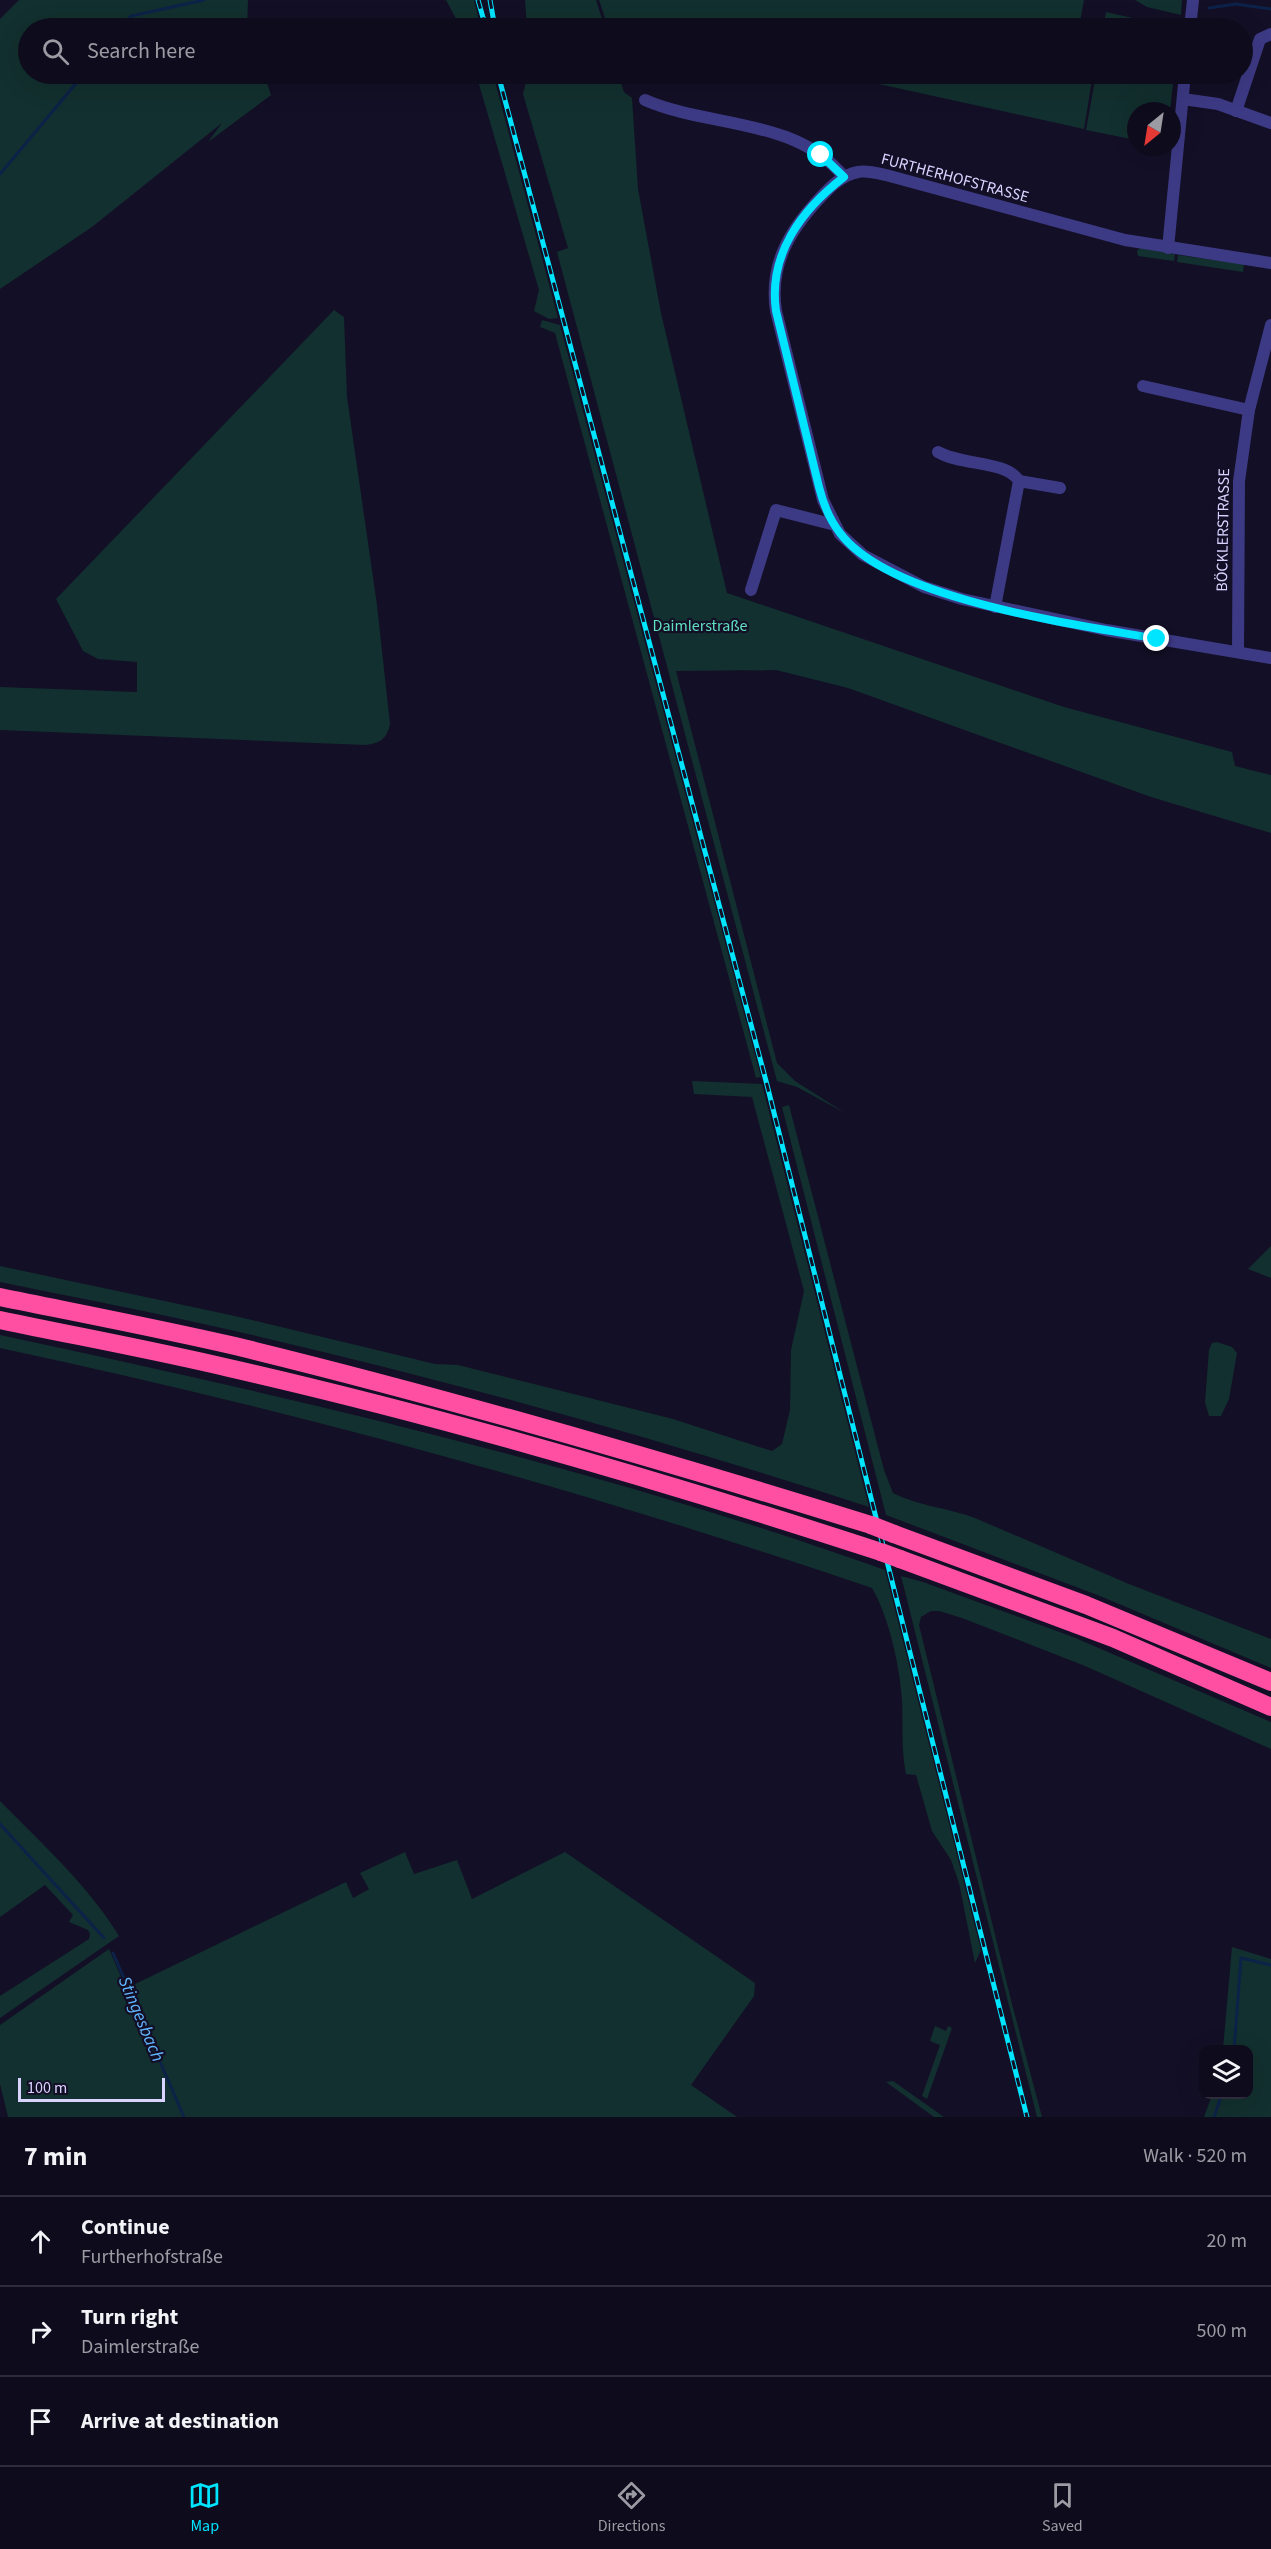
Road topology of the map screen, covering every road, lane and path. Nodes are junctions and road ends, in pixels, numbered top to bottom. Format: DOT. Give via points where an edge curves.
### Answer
graph roads {
  1 [pos="1193,0"];
  2 [pos="1191,18"];
  3 [pos="1271,34"];
  4 [pos="1253,60"];
  5 [pos="1184,84"];
  6 [pos="1245,84"];
  7 [pos="1183,99"];
  8 [pos="645,100"];
  9 [pos="1236,111"];
  10 [pos="1271,123"];
  11 [pos="844,177"];
  12 [pos="1168,248"];
  13 [pos="1271,263"];
  14 [pos="1271,325"];
  15 [pos="1143,386"];
  16 [pos="1249,410"];
  17 [pos="938,452"];
  18 [pos="1019,481"];
  19 [pos="1060,488"];
  20 [pos="835,525"];
  21 [pos="751,590"];
  22 [pos="995,607"];
  23 [pos="1238,652"];
  24 [pos="1271,658"];
  25 [pos="0,1297"];
  26 [pos="0,1320"];
  27 [pos="1271,1682"];
  28 [pos="1271,1707"];
  1 -- 2 [label="street"];
  3 -- 4 [label="street" via="1260,39"];
  5 -- 7 [label="street"];
  6 -- 9 [label="street"];
  7 -- 9 [label="street"];
  7 -- 12 [label="street"];
  8 -- 11 [label="street" via="663,108 767,130 821,155"];
  9 -- 10 [label="street"];
  11 -- 12 [label="street, FURTHERHOFSTRASSE" via="859,171 886,175 1082,230"];
  11 -- 20 [label="street" via="829,188 794,229 780,255 773,288 819,487"];
  12 -- 13 [label="street, FURTHERHOFSTRASSE"];
  14 -- 16 [label="street, BÖCKLERSTRASSE"];
  15 -- 16 [label="street"];
  16 -- 23 [label="street, BÖCKLERSTRASSE" via="1237,514"];
  17 -- 18 [label="street" via="951,460 1011,471"];
  18 -- 19 [label="street"];
  18 -- 22 [label="street"];
  20 -- 21 [label="street" via="776,510"];
  20 -- 22 [label="street" via="853,547 887,569 937,592"];
  22 -- 23 [label="street"];
  23 -- 24 [label="street"];
  25 -- 27 [label="highway, bridge" via="233,1346 642,1454 871,1525 1086,1605"];
  26 -- 28 [label="highway, bridge" via="229,1368 453,1424 723,1501 900,1559 1113,1638"];
}
